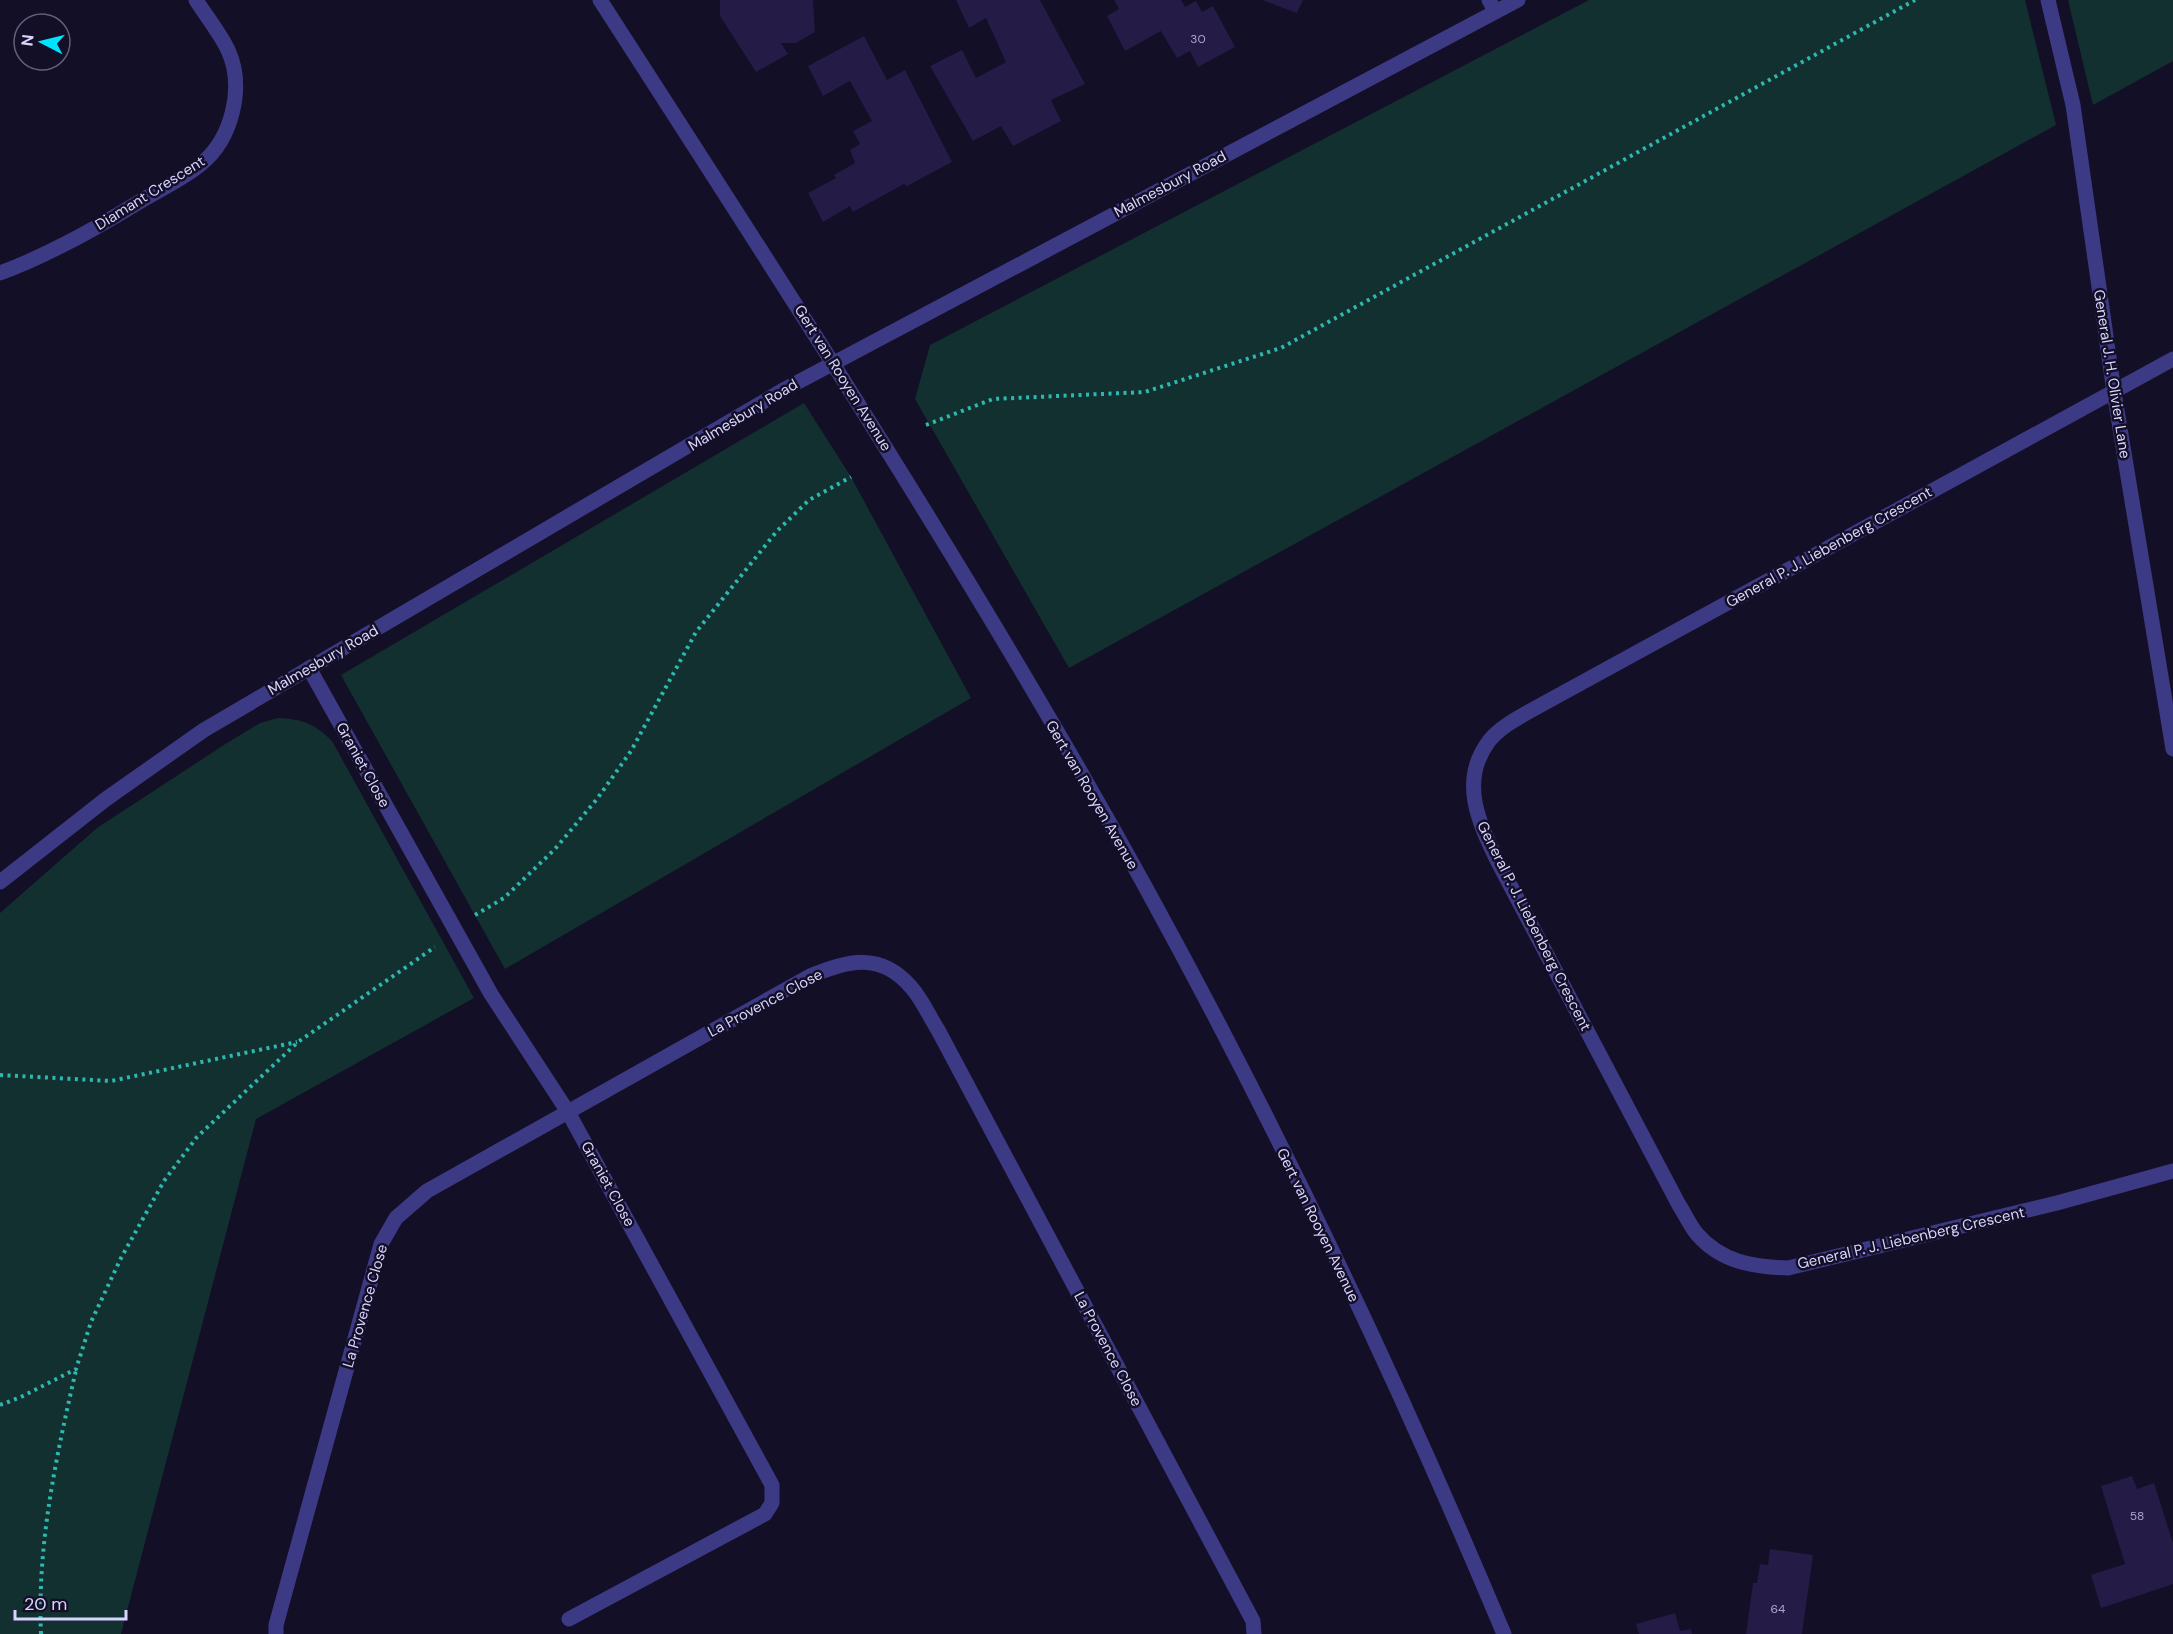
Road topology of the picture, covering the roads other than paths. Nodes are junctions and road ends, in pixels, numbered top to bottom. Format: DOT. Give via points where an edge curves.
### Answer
graph roads {
  1 [pos="196,0"];
  2 [pos="600,0"];
  3 [pos="1518,0"];
  4 [pos="2048,0"];
  5 [pos="1492,6"];
  6 [pos="0,273"];
  7 [pos="2173,359"];
  8 [pos="832,363"];
  9 [pos="2114,392"];
  10 [pos="309,668"];
  11 [pos="2173,749"];
  12 [pos="0,882"];
  13 [pos="568,1112"];
  14 [pos="2173,1171"];
  15 [pos="569,1619"];
  16 [pos="276,1634"];
  17 [pos="1254,1634"];
  18 [pos="1504,1634"];
  1 -- 6 [label="street, Diamant Crescent" via="228,51 233,69 233,111 217,147 201,164 110,220"];
  2 -- 8 [label="street, Gert van Rooyen Avenue"];
  3 -- 5 [label="street, Malmesbury Road"];
  4 -- 9 [label="street, General J. H. Olivier Lane" via="2073,105"];
  5 -- 8 [label="street, Malmesbury Road"];
  7 -- 9 [label="street, General P. J. Liebenberg Crescent"];
  8 -- 10 [label="street, Malmesbury Road"];
  8 -- 18 [label="street, Gert van Rooyen Avenue" via="888,449 1068,750 1233,1052 1398,1389"];
  9 -- 11 [label="street, General J. H. Olivier Lane"];
  9 -- 14 [label="street, General P. J. Liebenberg Crescent" via="1504,727 1479,760 1474,779 1475,809 1499,864 1679,1205 1697,1234 1719,1253 1760,1267 1788,1268"];
  10 -- 12 [label="street, Malmesbury Road" via="194,737 106,799"];
  10 -- 13 [label="street, Graniet Close" via="490,994"];
  13 -- 15 [label="street, Graniet Close" via="772,1485 772,1503 765,1514"];
  13 -- 16 [label="street, La Provence Close" via="427,1191 396,1218 381,1244"];
  13 -- 17 [label="street, La Provence Close" via="810,976 860,962 879,963 893,971 911,987 938,1030 1253,1621"];
}
